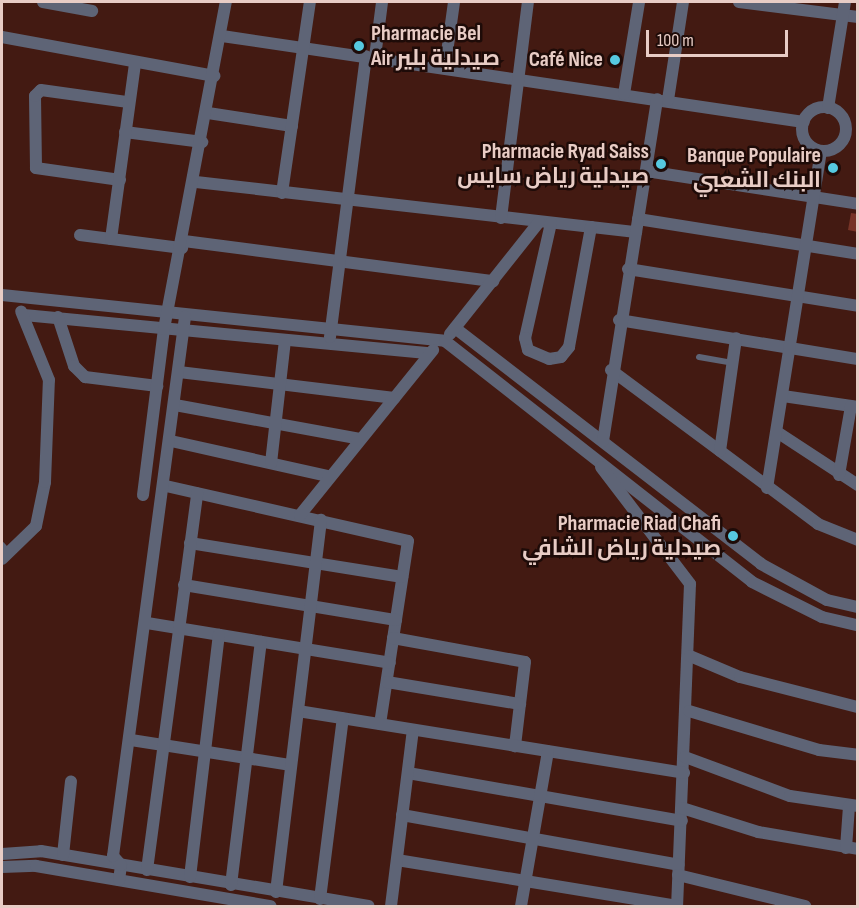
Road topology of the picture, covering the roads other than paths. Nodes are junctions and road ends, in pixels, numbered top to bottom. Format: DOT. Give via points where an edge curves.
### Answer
graph roads {
  1 [pos="43,2"];
  2 [pos="226,2"];
  3 [pos="310,2"];
  4 [pos="382,2"];
  5 [pos="454,2"];
  6 [pos="528,2"];
  7 [pos="639,2"];
  8 [pos="683,2"];
  9 [pos="739,2"];
  10 [pos="845,2"];
  11 [pos="58,3"];
  12 [pos="772,4"];
  13 [pos="92,11"];
  14 [pos="843,15"];
  15 [pos="858,17"];
  16 [pos="222,36"];
  17 [pos="2,37"];
  18 [pos="304,47"];
  19 [pos="370,57"];
  20 [pos="135,63"];
  21 [pos="445,67"];
  22 [pos="214,76"];
  23 [pos="517,77"];
  24 [pos="624,94"];
  25 [pos="663,99"];
  26 [pos="128,102"];
  27 [pos="828,108"];
  28 [pos="208,113"];
  29 [pos="804,122"];
  30 [pos="292,126"];
  31 [pos="125,132"];
  32 [pos="852,132"];
  33 [pos="202,142"];
  34 [pos="821,152"];
  35 [pos="645,171"];
  36 [pos="120,180"];
  37 [pos="196,182"];
  38 [pos="282,193"];
  39 [pos="815,197"];
  40 [pos="345,203"];
  41 [pos="858,204"];
  42 [pos="501,218"];
  43 [pos="638,219"];
  44 [pos="545,223"];
  45 [pos="591,227"];
  46 [pos="636,232"];
  47 [pos="80,235"];
  48 [pos="111,239"];
  49 [pos="183,244"];
  50 [pos="807,247"];
  51 [pos="858,254"];
  52 [pos="339,262"];
  53 [pos="628,269"];
  54 [pos="493,281"];
  55 [pos="6,297"];
  56 [pos="799,298"];
  57 [pos="858,306"];
  58 [pos="24,315"];
  59 [pos="166,316"];
  60 [pos="185,317"];
  61 [pos="58,318"];
  62 [pos="620,320"];
  63 [pos="455,328"];
  64 [pos="164,329"];
  65 [pos="183,331"];
  66 [pos="330,331"];
  67 [pos="736,338"];
  68 [pos="285,341"];
  69 [pos="445,341"];
  70 [pos="330,345"];
  71 [pos="791,348"];
  72 [pos="429,353"];
  73 [pos="699,357"];
  74 [pos="858,359"];
  75 [pos="733,363"];
  76 [pos="611,370"];
  77 [pos="179,372"];
  78 [pos="280,383"];
  79 [pos="157,386"];
  80 [pos="783,396"];
  81 [pos="394,398"];
  82 [pos="175,405"];
  83 [pos="854,406"];
  84 [pos="276,424"];
  85 [pos="777,432"];
  86 [pos="360,439"];
  87 [pos="171,441"];
  88 [pos="603,441"];
  89 [pos="720,451"];
  90 [pos="271,463"];
  91 [pos="600,465"];
  92 [pos="328,476"];
  93 [pos="839,476"];
  94 [pos="858,485"];
  95 [pos="166,486"];
  96 [pos="767,488"];
  97 [pos="197,493"];
  98 [pos="143,495"];
  99 [pos="300,515"];
  100 [pos="321,520"];
  101 [pos="858,540"];
  102 [pos="190,543"];
  103 [pos="4,552"];
  104 [pos="316,563"];
  105 [pos="402,578"];
  106 [pos="184,585"];
  107 [pos="311,606"];
  108 [pos="858,607"];
  109 [pos="396,620"];
  110 [pos="147,623"];
  111 [pos="858,625"];
  112 [pos="179,628"];
  113 [pos="219,635"];
  114 [pos="393,638"];
  115 [pos="261,642"];
  116 [pos="306,649"];
  117 [pos="690,656"];
  118 [pos="390,663"];
  119 [pos="387,682"];
  120 [pos="520,704"];
  121 [pos="858,707"];
  122 [pos="298,711"];
  123 [pos="689,711"];
  124 [pos="343,718"];
  125 [pos="380,724"];
  126 [pos="413,730"];
  127 [pos="130,740"];
  128 [pos="164,745"];
  129 [pos="515,746"];
  130 [pos="548,751"];
  131 [pos="205,752"];
  132 [pos="858,754"];
  133 [pos="685,757"];
  134 [pos="247,758"];
  135 [pos="291,765"];
  136 [pos="408,773"];
  137 [pos="684,773"];
  138 [pos="71,781"];
  139 [pos="540,796"];
  140 [pos="853,806"];
  141 [pos="682,814"];
  142 [pos="402,815"];
  143 [pos="533,839"];
  144 [pos="852,848"];
  145 [pos="2,854"];
  146 [pos="63,855"];
  147 [pos="113,861"];
  148 [pos="397,861"];
  149 [pos="2,867"];
  150 [pos="147,870"];
  151 [pos="679,870"];
  152 [pos="101,877"];
  153 [pos="190,877"];
  154 [pos="119,880"];
  155 [pos="525,881"];
  156 [pos="231,885"];
  157 [pos="276,892"];
  158 [pos="320,899"];
  159 [pos="271,906"];
  160 [pos="368,906"];
  161 [pos="391,906"];
  162 [pos="521,906"];
  163 [pos="677,906"];
  164 [pos="805,906"];
  1 -- 11 [label="street"];
  2 -- 16 [label="street"];
  3 -- 18 [label="street"];
  4 -- 19 [label="street"];
  5 -- 21 [label="street"];
  6 -- 23 [label="street"];
  7 -- 24 [label="street"];
  8 -- 25 [label="street"];
  9 -- 12 [label="street"];
  10 -- 14 [label="street"];
  11 -- 13 [label="street"];
  12 -- 14 [label="street"];
  14 -- 15 [label="street"];
  14 -- 27 [label="street"];
  16 -- 18 [label="street"];
  16 -- 22 [label="street"];
  17 -- 20 [label="street"];
  18 -- 19 [label="street"];
  18 -- 30 [label="street"];
  19 -- 21 [label="street"];
  19 -- 40 [label="street"];
  20 -- 22 [label="street"];
  20 -- 26 [label="street"];
  21 -- 23 [label="street"];
  22 -- 28 [label="street"];
  23 -- 24 [label="street"];
  23 -- 42 [label="street"];
  24 -- 25 [label="street"];
  25 -- 29 [label="street"];
  25 -- 35 [label="street"];
  26 -- 31 [label="street"];
  26 -- 36 [label="street" via="41,90 35,96 36,168"];
  27 -- 29 [label="street" via="813,111"];
  27 -- 32 [label="street" via="842,116"];
  28 -- 30 [label="street"];
  28 -- 33 [label="street"];
  29 -- 34 [label="street" via="804,138"];
  30 -- 38 [label="street"];
  31 -- 33 [label="street"];
  31 -- 36 [label="street"];
  32 -- 34 [label="street" via="839,146"];
  33 -- 37 [label="street"];
  34 -- 39 [label="street"];
  35 -- 39 [label="street"];
  35 -- 43 [label="street"];
  36 -- 48 [label="street"];
  37 -- 38 [label="street"];
  37 -- 49 [label="street"];
  38 -- 40 [label="street"];
  39 -- 41 [label="street"];
  39 -- 50 [label="street"];
  40 -- 42 [label="street"];
  40 -- 52 [label="street"];
  42 -- 44 [label="street"];
  43 -- 46 [label="street"];
  43 -- 50 [label="street"];
  44 -- 45 [label="street"];
  44 -- 45 [label="street" via="525,338 528,350 549,359 561,357 569,347"];
  44 -- 54 [label="street"];
  45 -- 46 [label="street"];
  46 -- 53 [label="street"];
  47 -- 48 [label="street"];
  48 -- 49 [label="street"];
  49 -- 52 [label="street"];
  49 -- 59 [label="street"];
  50 -- 51 [label="street"];
  50 -- 56 [label="street"];
  52 -- 54 [label="street"];
  52 -- 66 [label="street"];
  53 -- 56 [label="street"];
  53 -- 62 [label="street"];
  54 -- 63 [label="street"];
  55 -- 58 [label="street"];
  55 -- 59 [label="street"];
  56 -- 57 [label="street"];
  56 -- 71 [label="street"];
  58 -- 61 [label="street"];
  58 -- 103 [label="street" via="51,395 45,482 36,526"];
  59 -- 60 [label="street"];
  59 -- 64 [label="street"];
  60 -- 65 [label="street"];
  60 -- 66 [label="street"];
  61 -- 64 [label="street"];
  61 -- 79 [label="street" via="74,366 85,377"];
  62 -- 67 [label="street"];
  62 -- 76 [label="street"];
  63 -- 69 [label="street"];
  63 -- 88 [label="street"];
  64 -- 65 [label="street"];
  64 -- 79 [label="street"];
  65 -- 68 [label="street"];
  65 -- 77 [label="street"];
  66 -- 69 [label="street"];
  66 -- 70 [label="street"];
  67 -- 71 [label="street"];
  67 -- 75 [label="street"];
  68 -- 70 [label="street"];
  68 -- 78 [label="street"];
  69 -- 72 [label="street"];
  69 -- 91 [label="street"];
  70 -- 72 [label="street"];
  71 -- 74 [label="street"];
  71 -- 80 [label="street"];
  72 -- 81 [label="street"];
  73 -- 75 [label="lane"];
  75 -- 89 [label="street"];
  76 -- 88 [label="street"];
  76 -- 89 [label="street"];
  77 -- 78 [label="street"];
  77 -- 82 [label="street"];
  78 -- 81 [label="street"];
  78 -- 84 [label="street"];
  79 -- 98 [label="street"];
  80 -- 83 [label="street"];
  80 -- 85 [label="street"];
  81 -- 86 [label="street"];
  82 -- 84 [label="street"];
  82 -- 87 [label="street"];
  83 -- 93 [label="street"];
  84 -- 86 [label="street"];
  84 -- 90 [label="street"];
  85 -- 93 [label="street"];
  85 -- 96 [label="street"];
  86 -- 92 [label="street"];
  87 -- 90 [label="street"];
  87 -- 95 [label="street"];
  88 -- 108 [label="street" via="761,564 827,600"];
  89 -- 96 [label="street"];
  90 -- 92 [label="street"];
  91 -- 111 [label="street" via="752,582 822,617"];
  91 -- 117 [label="street" via="612,489 690,584"];
  92 -- 99 [label="street"];
  93 -- 94 [label="street"];
  95 -- 97 [label="street"];
  95 -- 110 [label="street"];
  96 -- 101 [label="street" via="818,524"];
  97 -- 99 [label="street"];
  97 -- 102 [label="street"];
  99 -- 100 [label="street"];
  100 -- 104 [label="street"];
  100 -- 105 [label="street" via="408,541"];
  102 -- 104 [label="street"];
  102 -- 106 [label="street"];
  104 -- 105 [label="street"];
  104 -- 107 [label="street"];
  105 -- 109 [label="street"];
  106 -- 107 [label="street"];
  106 -- 112 [label="street"];
  107 -- 109 [label="street"];
  107 -- 116 [label="street"];
  109 -- 114 [label="street"];
  110 -- 112 [label="street"];
  110 -- 127 [label="street"];
  112 -- 113 [label="street"];
  112 -- 128 [label="street"];
  113 -- 115 [label="street"];
  113 -- 131 [label="street"];
  114 -- 118 [label="street"];
  114 -- 120 [label="street" via="525,662"];
  115 -- 116 [label="street"];
  115 -- 134 [label="street"];
  116 -- 118 [label="street"];
  116 -- 122 [label="street"];
  117 -- 121 [label="street" via="740,678"];
  117 -- 123 [label="street"];
  118 -- 119 [label="street"];
  119 -- 120 [label="street"];
  119 -- 125 [label="street"];
  120 -- 129 [label="street"];
  122 -- 124 [label="street"];
  122 -- 135 [label="street"];
  123 -- 132 [label="street" via="819,750"];
  123 -- 133 [label="street"];
  124 -- 125 [label="street"];
  124 -- 158 [label="street"];
  125 -- 126 [label="street"];
  126 -- 129 [label="street"];
  126 -- 136 [label="street"];
  127 -- 128 [label="street"];
  127 -- 147 [label="street"];
  128 -- 131 [label="street"];
  128 -- 150 [label="street"];
  129 -- 130 [label="street"];
  130 -- 137 [label="street"];
  130 -- 139 [label="street"];
  131 -- 134 [label="street"];
  131 -- 153 [label="street"];
  133 -- 137 [label="street"];
  133 -- 140 [label="street" via="790,796"];
  134 -- 135 [label="street"];
  134 -- 156 [label="street"];
  135 -- 157 [label="street"];
  136 -- 139 [label="street"];
  136 -- 142 [label="street"];
  137 -- 141 [label="street"];
  138 -- 146 [label="street"];
  139 -- 141 [label="street"];
  139 -- 143 [label="street"];
  140 -- 144 [label="street"];
  141 -- 144 [label="street"];
  141 -- 151 [label="street"];
  142 -- 143 [label="street"];
  142 -- 148 [label="street"];
  143 -- 151 [label="street"];
  143 -- 155 [label="street"];
  145 -- 146 [label="street"];
  146 -- 147 [label="street"];
  147 -- 150 [label="street"];
  147 -- 152 [label="street"];
  147 -- 154 [label="street"];
  148 -- 155 [label="street"];
  148 -- 161 [label="street"];
  149 -- 152 [label="street" via="36,866"];
  150 -- 153 [label="street"];
  151 -- 163 [label="street"];
  151 -- 164 [label="street"];
  152 -- 154 [label="street"];
  153 -- 156 [label="street"];
  154 -- 159 [label="street"];
  155 -- 162 [label="street"];
  155 -- 163 [label="street"];
  156 -- 157 [label="street"];
  157 -- 158 [label="street"];
  158 -- 160 [label="street"];
}
